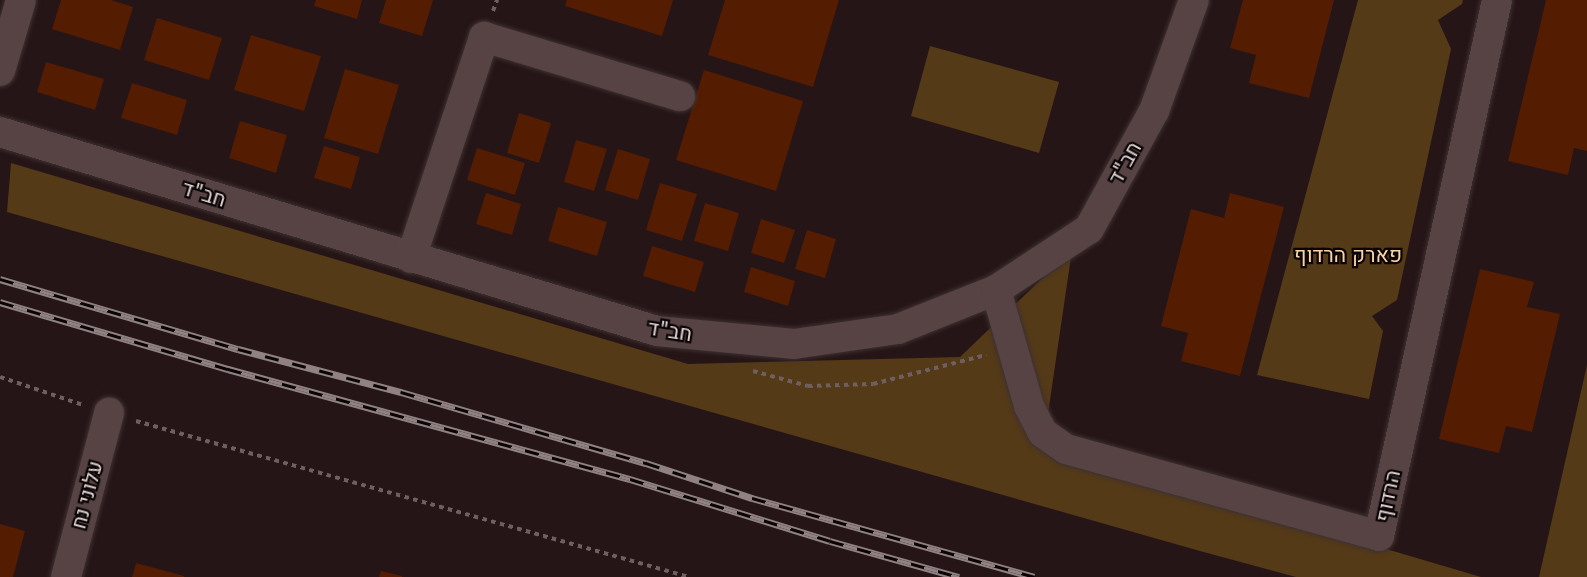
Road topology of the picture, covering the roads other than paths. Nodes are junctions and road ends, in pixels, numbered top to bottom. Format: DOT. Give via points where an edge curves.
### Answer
graph roads {
  1 [pos="21,0"];
  2 [pos="1194,0"];
  3 [pos="1497,0"];
  4 [pos="0,71"];
  5 [pos="680,96"];
  6 [pos="0,132"];
  7 [pos="411,258"];
  8 [pos="996,290"];
  9 [pos="109,413"];
  10 [pos="66,577"];
  1 -- 4 [label="street"];
  2 -- 8 [label="street, חב\"ד" via="1154,111 1089,229"];
  3 -- 8 [label="street, הרדוף" via="1379,536 1066,449 1043,433 1029,406"];
  5 -- 7 [label="street" via="484,37"];
  6 -- 7 [label="street, חב\"ד"];
  7 -- 8 [label="street, חב\"ד" via="657,331 794,344 898,329"];
  9 -- 10 [label="street, עלוני נח"];
}
